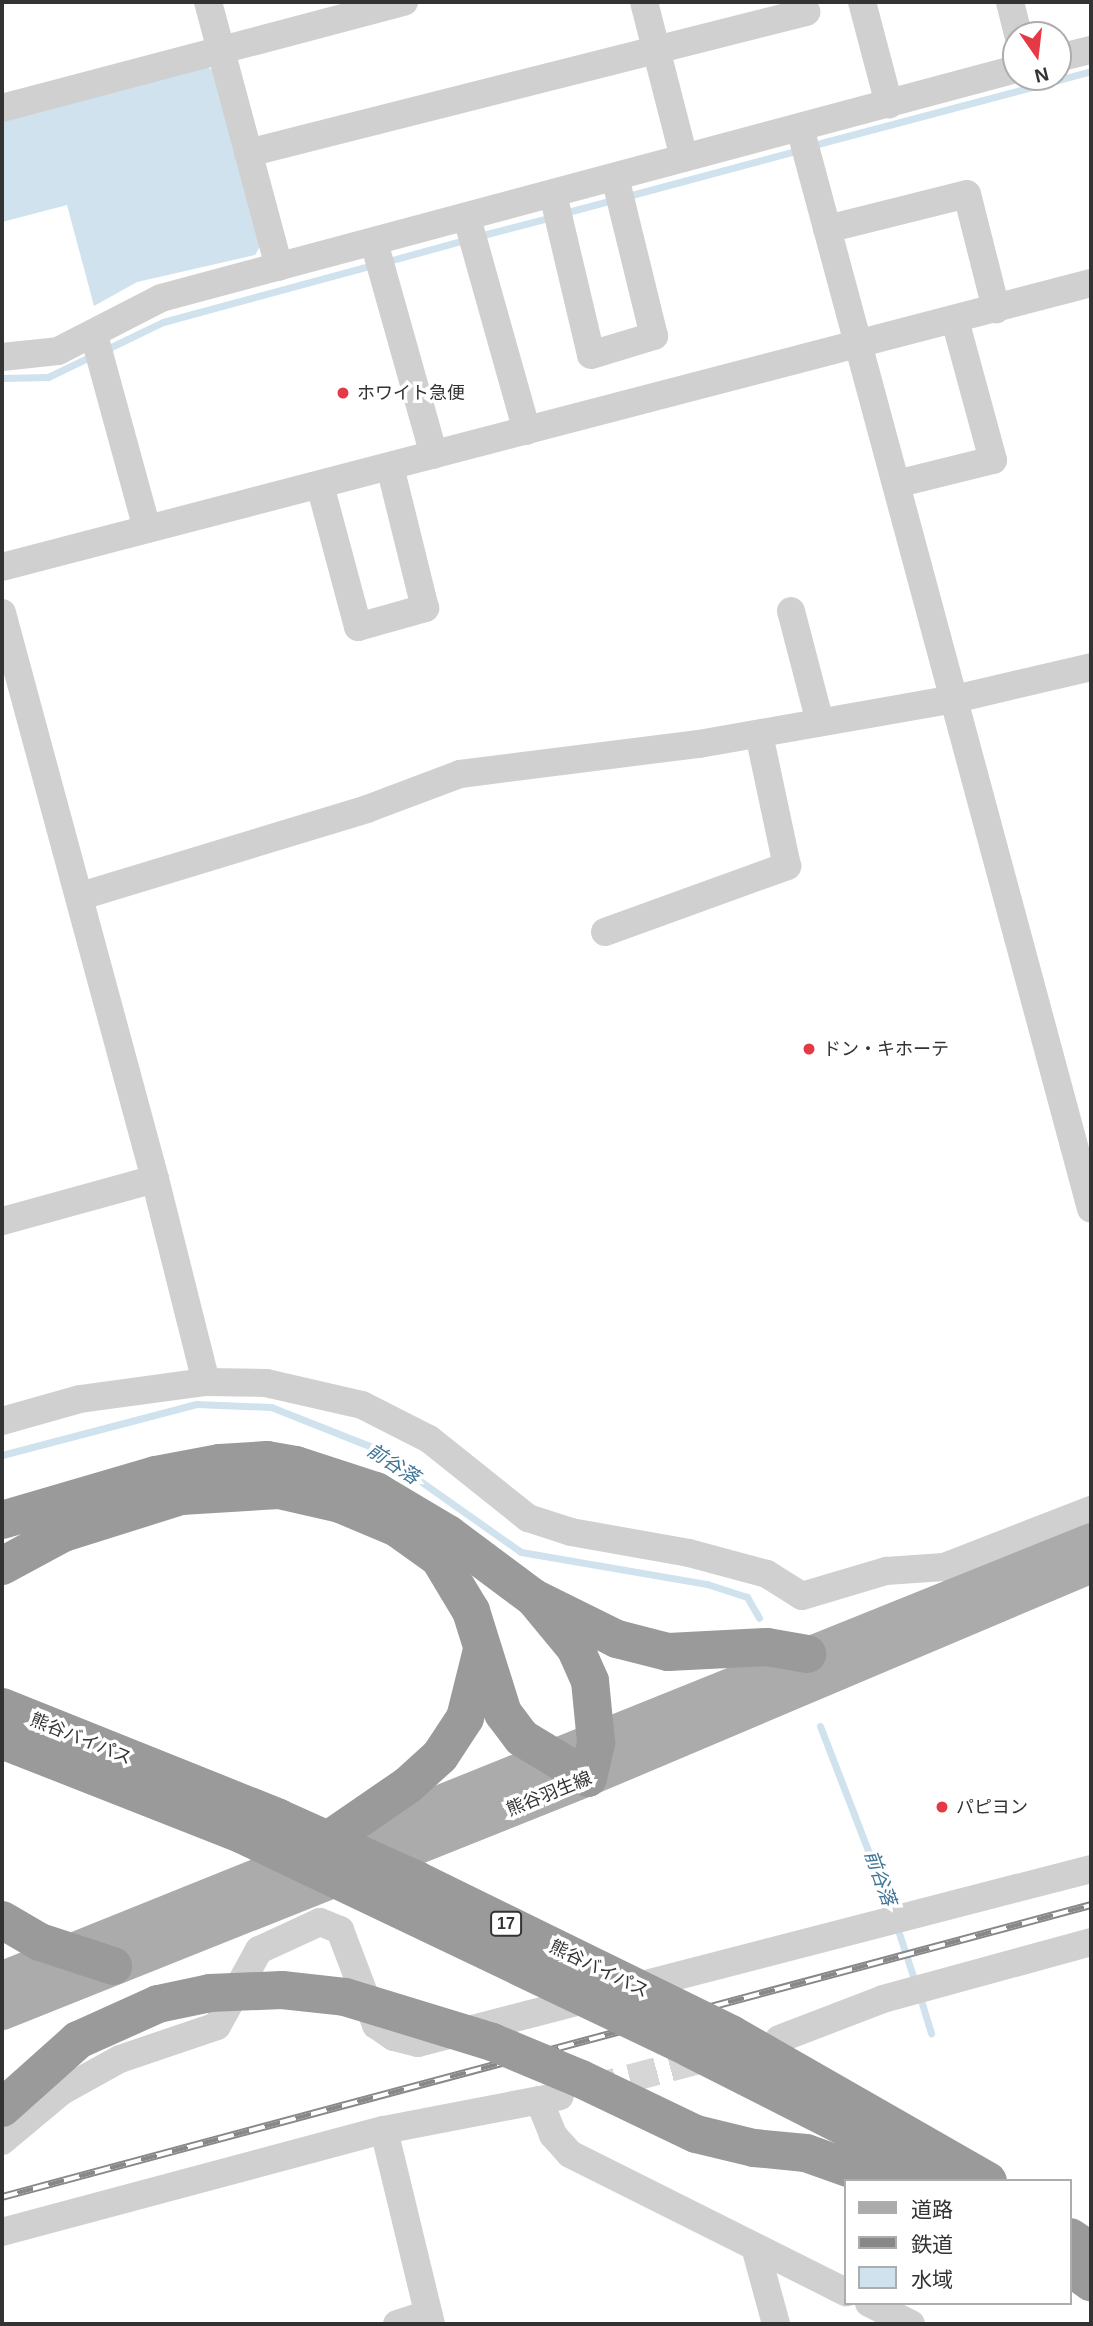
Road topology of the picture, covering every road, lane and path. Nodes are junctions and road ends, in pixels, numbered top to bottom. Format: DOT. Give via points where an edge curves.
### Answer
graph roads {
  1 [pos="208,2"];
  2 [pos="404,2"];
  3 [pos="644,2"];
  4 [pos="862,2"];
  5 [pos="1010,2"];
  6 [pos="806,12"];
  7 [pos="1015,21"];
  8 [pos="656,50"];
  9 [pos="1091,50"];
  10 [pos="221,51"];
  11 [pos="1072,55"];
  12 [pos="1002,73"];
  13 [pos="889,104"];
  14 [pos="2,108"];
  15 [pos="800,128"];
  16 [pos="248,153"];
  17 [pos="684,158"];
  18 [pos="615,177"];
  19 [pos="553,194"];
  20 [pos="467,218"];
  21 [pos="827,229"];
  22 [pos="374,242"];
  23 [pos="279,267"];
  24 [pos="1091,283"];
  25 [pos="996,309"];
  26 [pos="955,320"];
  27 [pos="94,335"];
  28 [pos="858,346"];
  29 [pos="2,357"];
  30 [pos="527,431"];
  31 [pos="434,455"];
  32 [pos="390,467"];
  33 [pos="896,484"];
  34 [pos="320,485"];
  35 [pos="147,529"];
  36 [pos="2,567"];
  37 [pos="791,611"];
  38 [pos="2,612"];
  39 [pos="1091,667"];
  40 [pos="955,699"];
  41 [pos="820,722"];
  42 [pos="759,734"];
  43 [pos="81,896"];
  44 [pos="605,932"];
  45 [pos="1082,1137"];
  46 [pos="155,1179"];
  47 [pos="1091,1209"];
  48 [pos="2,1222"];
  49 [pos="206,1382"];
  50 [pos="2,1421"];
  51 [pos="1091,1510"];
  52 [pos="2,1520"];
  53 [pos="1091,1540"];
  54 [pos="2,1566"];
  55 [pos="1091,1566"];
  56 [pos="534,1598"];
  57 [pos="482,1649"];
  58 [pos="807,1654"];
  59 [pos="2,1707"];
  60 [pos="2,1740"];
  61 [pos="552,1758"];
  62 [pos="592,1760"];
  63 [pos="304,1856"];
  64 [pos="1091,1869"];
  65 [pos="2,1920"];
  66 [pos="1091,1942"];
  67 [pos="70,1950"];
  68 [pos="113,1966"];
  69 [pos="2,1978"];
  70 [pos="2,2012"];
  71 [pos="779,2039"];
  72 [pos="560,2092"];
  73 [pos="2,2108"];
  74 [pos="384,2130"];
  75 [pos="2,2141"];
  76 [pos="878,2179"];
  77 [pos="932,2179"];
  78 [pos="985,2179"];
  79 [pos="2,2232"];
  80 [pos="1072,2237"];
  81 [pos="755,2247"];
  82 [pos="1091,2251"];
  83 [pos="1072,2268"];
  84 [pos="1091,2282"];
  85 [pos="844,2291"];
  86 [pos="873,2305"];
  87 [pos="430,2319"];
  88 [pos="397,2324"];
  89 [pos="776,2324"];
  90 [pos="911,2324"];
  1 -- 10 [label="street"];
  2 -- 10 [label="street"];
  3 -- 8 [label="street"];
  4 -- 13 [label="street"];
  5 -- 7 [label="street"];
  6 -- 8 [label="street"];
  8 -- 16 [label="street"];
  8 -- 17 [label="street"];
  9 -- 11 [label="street"];
  10 -- 14 [label="street"];
  10 -- 16 [label="street"];
  12 -- 13 [label="street"];
  13 -- 15 [label="street"];
  15 -- 17 [label="street"];
  15 -- 21 [label="street"];
  16 -- 23 [label="street"];
  17 -- 18 [label="street"];
  18 -- 19 [label="street"];
  18 -- 19 [label="street" via="654,336 591,355"];
  19 -- 20 [label="street"];
  20 -- 22 [label="street"];
  20 -- 30 [label="street"];
  21 -- 25 [label="street" via="967,194"];
  21 -- 28 [label="street"];
  22 -- 23 [label="street"];
  22 -- 31 [label="street"];
  23 -- 27 [label="street" via="161,298"];
  24 -- 25 [label="street"];
  25 -- 26 [label="street"];
  26 -- 28 [label="street"];
  26 -- 33 [label="street" via="993,460"];
  27 -- 29 [label="street" via="58,351"];
  27 -- 35 [label="street"];
  28 -- 30 [label="street"];
  28 -- 33 [label="street"];
  30 -- 31 [label="street"];
  31 -- 32 [label="street"];
  32 -- 34 [label="street"];
  32 -- 34 [label="street" via="425,608 358,627"];
  33 -- 40 [label="street"];
  34 -- 35 [label="street"];
  35 -- 36 [label="street"];
  37 -- 41 [label="street"];
  38 -- 43 [label="street"];
  39 -- 40 [label="street"];
  40 -- 41 [label="street"];
  40 -- 45 [label="street"];
  41 -- 42 [label="street"];
  42 -- 43 [label="street" via="460,774 367,809"];
  42 -- 44 [label="street" via="787,866"];
  43 -- 46 [label="street"];
  45 -- 47 [label="street"];
  46 -- 48 [label="street"];
  46 -- 49 [label="street"];
  49 -- 50 [label="street" via="80,1399"];
  49 -- 51 [label="street" via="266,1383 362,1405 429,1439 528,1518 571,1532 689,1553 767,1574 802,1597 886,1571 944,1567"];
  52 -- 56 [label="highway" via="156,1475 267,1460 344,1478 376,1491 447,1534"];
  53 -- 58 [label="main road, 熊谷羽生線"];
  54 -- 57 [label="highway" via="63,1533 181,1496 279,1490 341,1504 397,1528 439,1558 471,1611"];
  55 -- 62 [label="main road, 熊谷羽生線"];
  56 -- 58 [label="highway" via="617,1639 668,1652 767,1647"];
  56 -- 62 [label="highway" via="576,1649 590,1681"];
  57 -- 61 [label="highway" via="503,1713 522,1738"];
  57 -- 63 [label="highway" via="465,1718 440,1756 408,1785"];
  58 -- 62 [label="main road, 熊谷羽生線"];
  59 -- 78 [label="highway, 熊谷バイパス / 17, bridge" via="279,1818 731,2034"];
  60 -- 77 [label="highway, 熊谷バイパス / 17, bridge" via="241,1834 689,2048 874,2142"];
  61 -- 62 [label="highway"];
  61 -- 63 [label="main road, 熊谷羽生線"];
  62 -- 68 [label="main road, 熊谷羽生線"];
  63 -- 67 [label="main road, 熊谷羽生線"];
  64 -- 75 [label="street" via="418,2043 394,2037 376,2025 340,1930 320,1922 259,1950 217,2026 120,2059 62,2091"];
  65 -- 67 [label="highway" via="40,1942"];
  66 -- 71 [label="street" via="883,1999"];
  67 -- 68 [label="highway"];
  67 -- 69 [label="main road, 熊谷羽生線"];
  68 -- 70 [label="main road, 熊谷羽生線"];
  72 -- 73 [label="highway, bridge" via="492,2042 345,1997 282,1990 210,1993 158,2004 78,2040"];
  72 -- 74 [label="street"];
  72 -- 76 [label="highway" via="696,2134 754,2148 806,2153"];
  72 -- 81 [label="street" via="553,2135 570,2154"];
  74 -- 79 [label="street"];
  74 -- 87 [label="street"];
  80 -- 82 [label="highway"];
  81 -- 85 [label="street"];
  81 -- 89 [label="street"];
  83 -- 84 [label="highway"];
  86 -- 90 [label="street"];
  87 -- 88 [label="street"];
}
